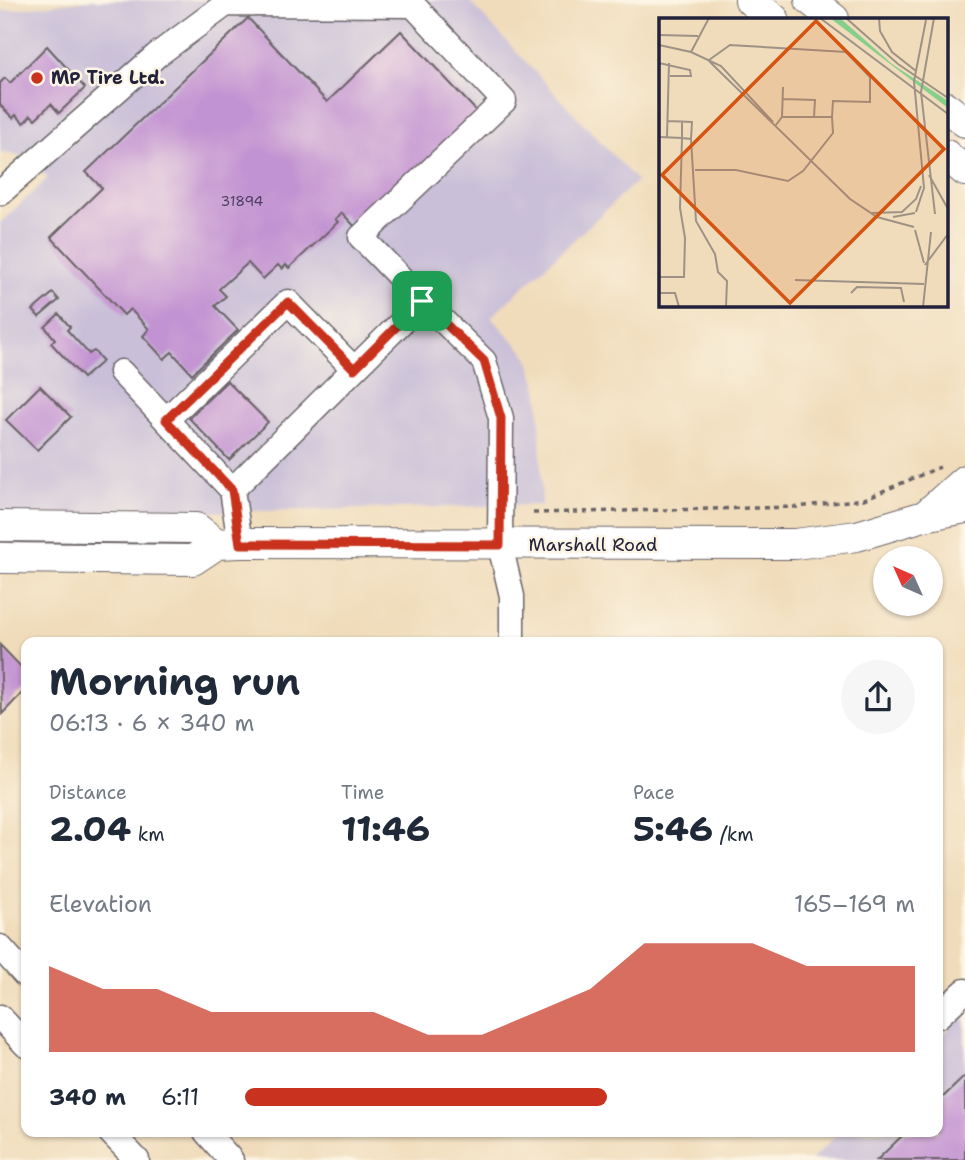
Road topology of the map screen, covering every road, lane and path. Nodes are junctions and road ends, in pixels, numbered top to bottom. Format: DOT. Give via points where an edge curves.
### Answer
graph roads {
  1 [pos="750,0"];
  2 [pos="810,0"];
  3 [pos="773,18"];
  4 [pos="833,18"];
  5 [pos="948,109"];
  6 [pos="965,122"];
  7 [pos="948,157"];
  8 [pos="965,171"];
  9 [pos="6,188"];
  10 [pos="422,301"];
  11 [pos="354,369"];
  12 [pos="121,372"];
  13 [pos="166,420"];
  14 [pos="956,472"];
  15 [pos="232,490"];
  16 [pos="965,490"];
  17 [pos="965,508"];
  18 [pos="533,513"];
  19 [pos="924,516"];
  20 [pos="0,526"];
  21 [pos="38,526"];
  22 [pos="0,542"];
  23 [pos="229,544"];
  24 [pos="500,545"];
  25 [pos="0,558"];
  26 [pos="512,637"];
  27 [pos="0,947"];
  28 [pos="21,970"];
  29 [pos="965,991"];
  30 [pos="943,1011"];
  31 [pos="0,1017"];
  32 [pos="21,1040"];
  33 [pos="115,1137"];
  34 [pos="210,1137"];
  35 [pos="137,1160"];
  36 [pos="231,1160"];
  1 -- 3 [label="main road"];
  2 -- 4 [label="main road"];
  5 -- 6 [label="main road"];
  7 -- 8 [label="main road"];
  9 -- 10 [label="street" via="157,55 226,4 413,5 504,100 361,237"];
  10 -- 11 [label="street"];
  10 -- 24 [label="street" via="484,361 501,418"];
  11 -- 13 [label="street" via="288,302"];
  11 -- 15 [label="street"];
  12 -- 13 [label="street"];
  13 -- 15 [label="street"];
  14 -- 18 [label="path" via="864,499 797,507"];
  14 -- 19 [label="main road"];
  15 -- 23 [label="street"];
  16 -- 19 [label="main road, Marshall Road"];
  17 -- 19 [label="main road, Marshall Road"];
  19 -- 24 [label="main road, Marshall Road" via="857,536 795,544"];
  20 -- 21 [label="main road, Marshall Road"];
  21 -- 22 [label="main road" via="33,542"];
  21 -- 23 [label="main road, Marshall Road" via="196,528"];
  23 -- 24 [label="main road, Marshall Road"];
  23 -- 25 [label="main road, Marshall Road" via="193,560"];
  24 -- 26 [label="street" via="512,596"];
  27 -- 28 [label="street"];
  29 -- 30 [label="street"];
  31 -- 32 [label="street"];
  33 -- 35 [label="street"];
  34 -- 36 [label="street"];
}
